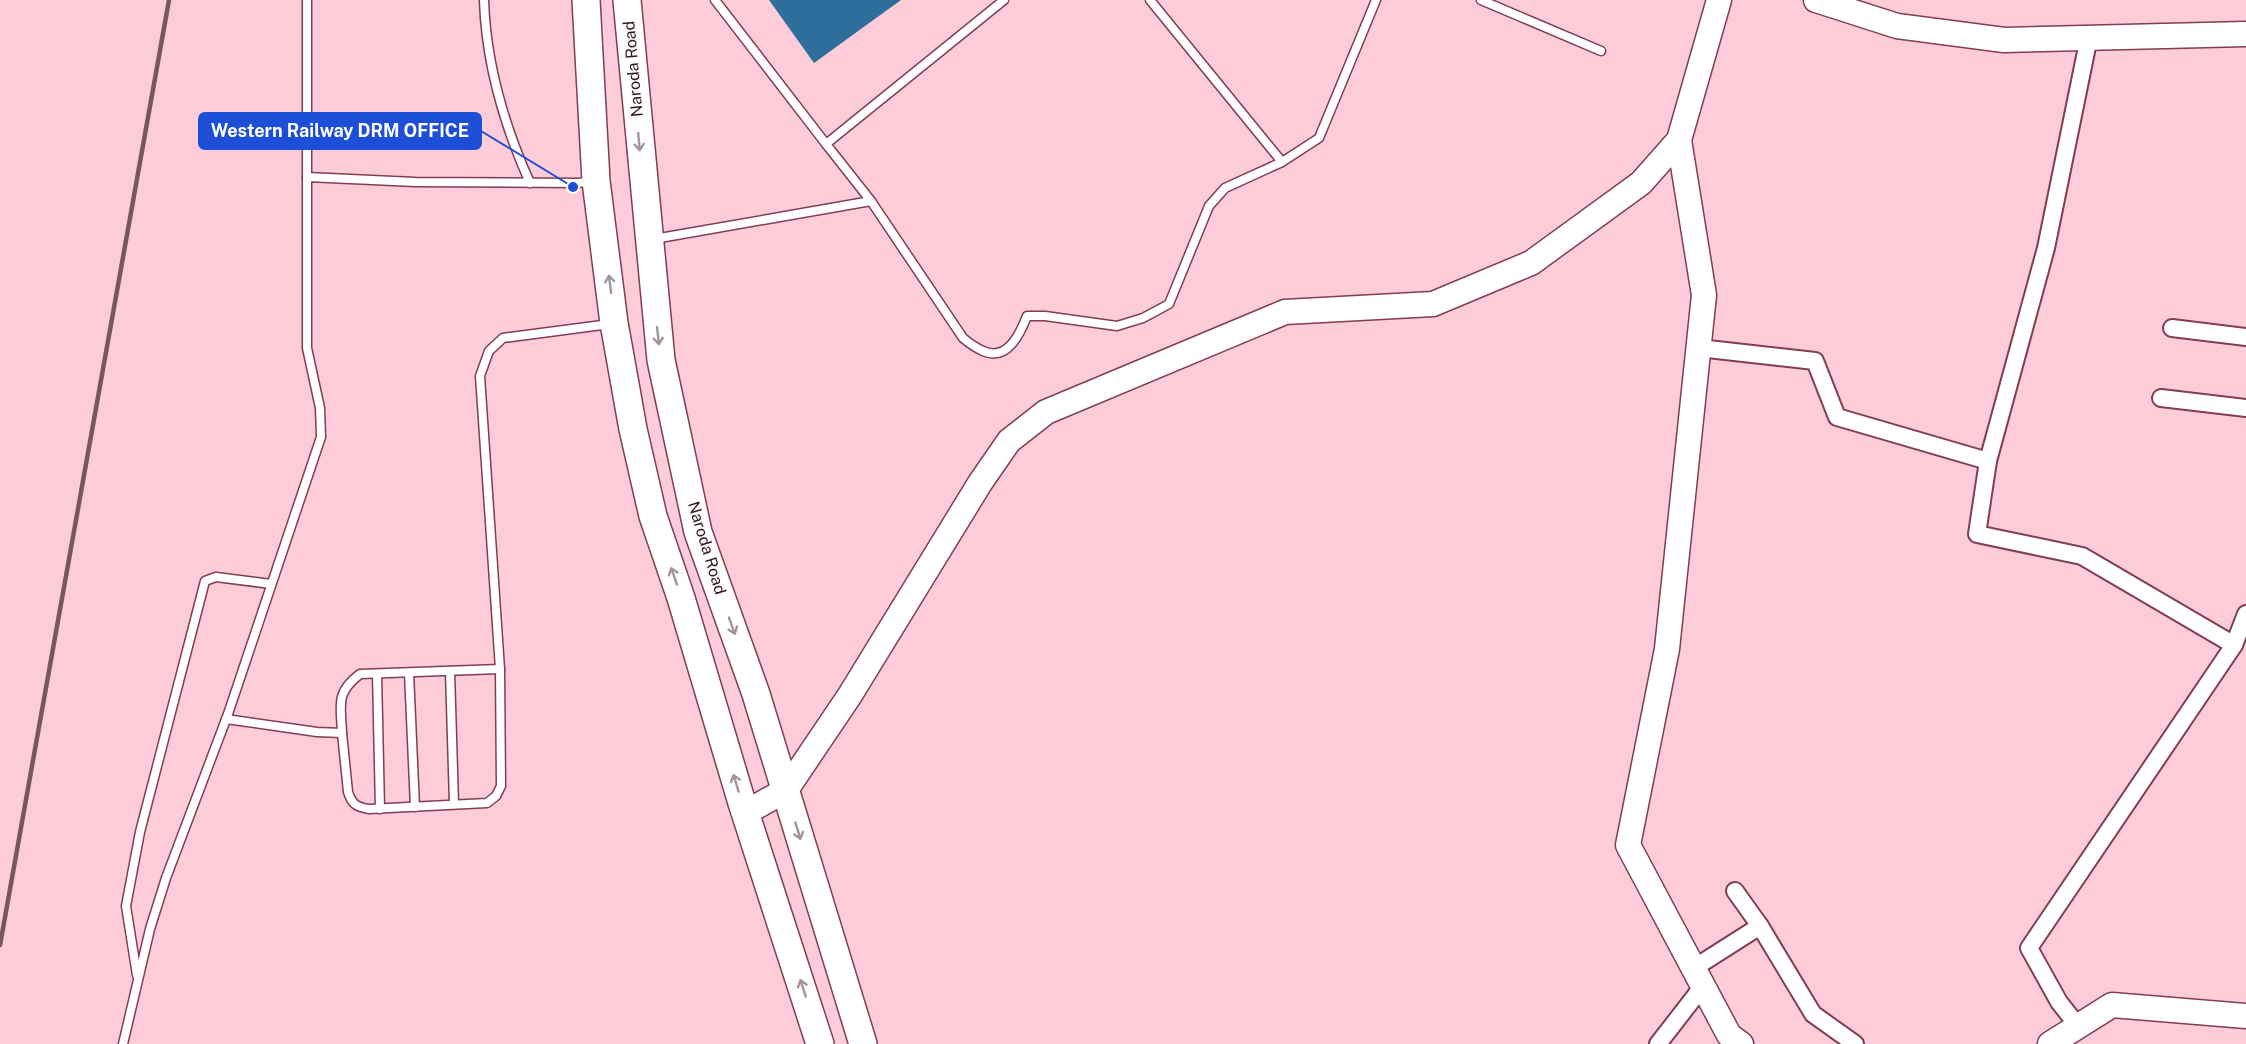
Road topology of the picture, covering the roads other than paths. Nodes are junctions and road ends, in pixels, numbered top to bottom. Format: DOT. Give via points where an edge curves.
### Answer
graph roads {
  1 [pos="307,0"];
  2 [pos="484,0"];
  3 [pos="586,0"];
  4 [pos="627,0"];
  5 [pos="715,0"];
  6 [pos="1004,0"];
  7 [pos="1150,0"];
  8 [pos="1376,0"];
  9 [pos="1481,0"];
  10 [pos="1719,0"];
  11 [pos="1816,0"];
  12 [pos="2246,34"];
  13 [pos="2089,38"];
  14 [pos="1601,51"];
  15 [pos="1679,140"];
  16 [pos="826,144"];
  17 [pos="1282,162"];
  18 [pos="307,177"];
  19 [pos="596,181"];
  20 [pos="530,183"];
  21 [pos="871,201"];
  22 [pos="648,239"];
  23 [pos="614,323"];
  24 [pos="2172,328"];
  25 [pos="2246,336"];
  26 [pos="1699,348"];
  27 [pos="2161,398"];
  28 [pos="2246,408"];
  29 [pos="1988,460"];
  30 [pos="271,585"];
  31 [pos="2246,614"];
  32 [pos="2234,645"];
  33 [pos="500,669"];
  34 [pos="450,671"];
  35 [pos="409,673"];
  36 [pos="377,674"];
  37 [pos="226,719"];
  38 [pos="342,733"];
  39 [pos="786,790"];
  40 [pos="454,804"];
  41 [pos="415,807"];
  42 [pos="380,808"];
  43 [pos="745,813"];
  44 [pos="1735,891"];
  45 [pos="1760,926"];
  46 [pos="1699,977"];
  47 [pos="138,981"];
  48 [pos="2246,1016"];
  49 [pos="2078,1026"];
  50 [pos="123,1044"];
  51 [pos="820,1044"];
  52 [pos="863,1044"];
  53 [pos="1658,1044"];
  54 [pos="1741,1044"];
  55 [pos="1855,1044"];
  56 [pos="2050,1044"];
  1 -- 18 [label="lane"];
  2 -- 20 [label="lane" via="491,69 514,147"];
  3 -- 19 [label="main road"];
  4 -- 22 [label="main road, Naroda Road, one-way"];
  5 -- 16 [label="lane"];
  6 -- 16 [label="lane"];
  7 -- 17 [label="lane"];
  8 -- 17 [label="lane" via="1319,138"];
  9 -- 14 [label="lane"];
  10 -- 15 [label="street"];
  11 -- 13 [label="street" via="1897,26 2004,40"];
  12 -- 13 [label="street"];
  13 -- 29 [label="street" via="2046,248"];
  15 -- 26 [label="street" via="1704,296"];
  15 -- 39 [label="street" via="1641,183 1520,268 1433,304 1285,312 1046,412 1010,441 980,483 850,695"];
  16 -- 21 [label="lane"];
  17 -- 21 [label="lane" via="1225,188 1209,206 1169,304 1117,326 1027,316 1013,344 999,354 986,353 963,339"];
  18 -- 20 [label="lane"];
  18 -- 30 [label="lane" via="307,348 320,408 321,437"];
  19 -- 20 [label="lane"];
  23 -- 19 [label="main road, one-way"];
  21 -- 22 [label="lane"];
  22 -- 39 [label="main road, Naroda Road, one-way" via="661,360 698,532"];
  23 -- 33 [label="lane" via="503,338 489,351 480,376"];
  43 -- 23 [label="main road, one-way" via="653,516"];
  24 -- 25 [label="street"];
  26 -- 29 [label="street" via="1815,362 1837,417"];
  26 -- 46 [label="street" via="1667,649 1628,845"];
  27 -- 28 [label="street"];
  29 -- 32 [label="street" via="1977,534 2082,556"];
  30 -- 37 [label="lane"];
  30 -- 47 [label="lane" via="216,577 205,581 140,832 126,906"];
  31 -- 32 [label="street"];
  32 -- 49 [label="street" via="2029,948 2059,1002"];
  33 -- 34 [label="lane"];
  33 -- 40 [label="lane" via="501,786 487,803"];
  34 -- 35 [label="lane"];
  34 -- 40 [label="lane"];
  35 -- 36 [label="lane"];
  35 -- 41 [label="lane"];
  36 -- 38 [label="lane" via="360,674 347,684 341,698"];
  36 -- 42 [label="lane"];
  37 -- 38 [label="lane"];
  37 -- 47 [label="lane" via="166,878"];
  38 -- 42 [label="lane" via="351,800 356,807"];
  39 -- 43 [label="street"];
  39 -- 52 [label="main road, Naroda Road, one-way"];
  40 -- 41 [label="lane"];
  41 -- 42 [label="lane"];
  51 -- 43 [label="main road, one-way"];
  44 -- 45 [label="street"];
  45 -- 46 [label="street"];
  45 -- 55 [label="street" via="1813,1014"];
  46 -- 53 [label="street"];
  46 -- 54 [label="street" via="1729,1035"];
  47 -- 50 [label="lane"];
  48 -- 49 [label="street" via="2112,1005"];
  49 -- 56 [label="street"];
}
